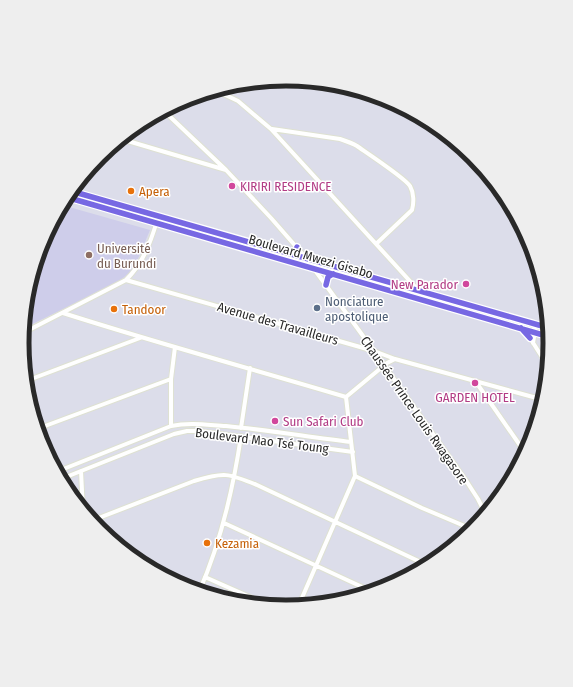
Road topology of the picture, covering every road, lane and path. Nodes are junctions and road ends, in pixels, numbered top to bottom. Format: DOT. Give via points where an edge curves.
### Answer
graph roads {
  1 [pos="224,94"];
  2 [pos="169,115"];
  3 [pos="271,128"];
  4 [pos="128,141"];
  5 [pos="226,170"];
  6 [pos="77,193"];
  7 [pos="73,199"];
  8 [pos="158,217"];
  9 [pos="156,224"];
  10 [pos="227,237"];
  11 [pos="225,243"];
  12 [pos="376,244"];
  13 [pos="297,248"];
  14 [pos="292,254"];
  15 [pos="306,258"];
  16 [pos="313,268"];
  17 [pos="333,274"];
  18 [pos="126,280"];
  19 [pos="326,285"];
  20 [pos="419,291"];
  21 [pos="418,298"];
  22 [pos="63,313"];
  23 [pos="537,324"];
  24 [pos="543,326"];
  25 [pos="521,328"];
  26 [pos="30,330"];
  27 [pos="543,330"];
  28 [pos="534,332"];
  29 [pos="543,335"];
  30 [pos="140,338"];
  31 [pos="530,338"];
  32 [pos="533,344"];
  33 [pos="175,347"];
  34 [pos="374,352"];
  35 [pos="395,359"];
  36 [pos="543,360"];
  37 [pos="384,366"];
  38 [pos="250,368"];
  39 [pos="31,379"];
  40 [pos="171,379"];
  41 [pos="476,382"];
  42 [pos="346,397"];
  43 [pos="538,398"];
  44 [pos="171,426"];
  45 [pos="43,427"];
  46 [pos="241,428"];
  47 [pos="241,436"];
  48 [pos="351,442"];
  49 [pos="521,447"];
  50 [pos="352,452"];
  51 [pos="62,470"];
  52 [pos="81,471"];
  53 [pos="235,476"];
  54 [pos="356,476"];
  55 [pos="66,477"];
  56 [pos="82,501"];
  57 [pos="483,509"];
  58 [pos="98,518"];
  59 [pos="336,523"];
  60 [pos="224,524"];
  61 [pos="468,527"];
  62 [pos="422,563"];
  63 [pos="316,566"];
  64 [pos="205,577"];
  65 [pos="201,586"];
  66 [pos="365,588"];
  67 [pos="255,599"];
  68 [pos="301,600"];
  1 -- 3 [label="street" via="238,101"];
  2 -- 5 [label="street, Chaussée Prince Louis Rwagasore"];
  3 -- 12 [label="street"];
  3 -- 12 [label="street" via="348,142 409,185 413,198 412,210"];
  4 -- 5 [label="street"];
  5 -- 13 [label="street, Chaussée Prince Louis Rwagasore"];
  6 -- 8 [label="main road, Boulevard Mwezi Gisabo"];
  7 -- 9 [label="main road, Boulevard Mwezi Gisabo"];
  8 -- 9 [label="street"];
  8 -- 10 [label="main road, Boulevard Mwezi Gisabo"];
  9 -- 11 [label="main road, Boulevard Mwezi Gisabo"];
  9 -- 18 [label="street" via="145,256"];
  10 -- 11 [label="main road"];
  10 -- 14 [label="main road, Boulevard Mwezi Gisabo"];
  11 -- 16 [label="main road, Boulevard Mwezi Gisabo"];
  12 -- 20 [label="street"];
  13 -- 14 [label="main road"];
  13 -- 15 [label="street, Chaussée Prince Louis Rwagasore"];
  14 -- 15 [label="main road, Boulevard Mwezi Gisabo"];
  15 -- 16 [label="street, Chaussée Prince Louis Rwagasore"];
  15 -- 20 [label="main road, Boulevard Mwezi Gisabo"];
  16 -- 17 [label="main road, Boulevard Mwezi Gisabo"];
  16 -- 19 [label="street, Chaussée Prince Louis Rwagasore"];
  17 -- 19 [label="main road" via="328,277"];
  17 -- 21 [label="main road, Boulevard Mwezi Gisabo"];
  18 -- 22 [label="street"];
  18 -- 34 [label="street, Avenue des Travailleurs"];
  19 -- 34 [label="street, Chaussée Prince Louis Rwagasore"];
  20 -- 21 [label="street"];
  20 -- 23 [label="main road, Boulevard Mwezi Gisabo"];
  21 -- 25 [label="main road, Boulevard Mwezi Gisabo"];
  22 -- 26 [label="street"];
  22 -- 30 [label="street"];
  23 -- 24 [label="main road, Boulevard Mwezi Gisabo"];
  23 -- 28 [label="street"];
  25 -- 28 [label="main road, Boulevard Mwezi Gisabo"];
  25 -- 31 [label="main road"];
  27 -- 28 [label="street"];
  28 -- 29 [label="main road, Boulevard Mwezi Gisabo"];
  28 -- 31 [label="street"];
  28 -- 32 [label="street"];
  30 -- 33 [label="street"];
  30 -- 39 [label="street"];
  31 -- 32 [label="street"];
  32 -- 36 [label="street"];
  33 -- 38 [label="street"];
  33 -- 40 [label="street"];
  34 -- 35 [label="street, Avenue des Travailleurs"];
  34 -- 37 [label="street, Chaussée Prince Louis Rwagasore"];
  35 -- 37 [label="street"];
  35 -- 41 [label="street, Avenue des Travailleurs"];
  37 -- 42 [label="street"];
  37 -- 57 [label="street, Chaussée Prince Louis Rwagasore" via="467,482"];
  38 -- 42 [label="street"];
  38 -- 46 [label="street"];
  40 -- 44 [label="street"];
  40 -- 45 [label="street"];
  41 -- 43 [label="street, Avenue des Travailleurs"];
  41 -- 49 [label="street"];
  42 -- 48 [label="street"];
  44 -- 46 [label="street, Boulevard Mao Tsé Toung" via="192,424"];
  44 -- 51 [label="street, Boulevard Mao Tsé Toung"];
  46 -- 48 [label="street, Boulevard Mao Tsé Toung"];
  47 -- 50 [label="street, Boulevard Mao Tsé Toung"];
  47 -- 52 [label="street, Boulevard Mao Tsé Toung" via="181,432"];
  47 -- 53 [label="street"];
  48 -- 50 [label="street"];
  50 -- 54 [label="street"];
  52 -- 55 [label="street, Boulevard Mao Tsé Toung"];
  52 -- 56 [label="street"];
  53 -- 58 [label="street" via="219,475 194,481"];
  53 -- 59 [label="street"];
  53 -- 60 [label="street"];
  54 -- 59 [label="street"];
  54 -- 61 [label="street"];
  59 -- 62 [label="street"];
  59 -- 63 [label="street"];
  60 -- 63 [label="street"];
  60 -- 64 [label="street"];
  63 -- 66 [label="street"];
  63 -- 68 [label="street"];
  64 -- 65 [label="street"];
  64 -- 67 [label="street"];
}
